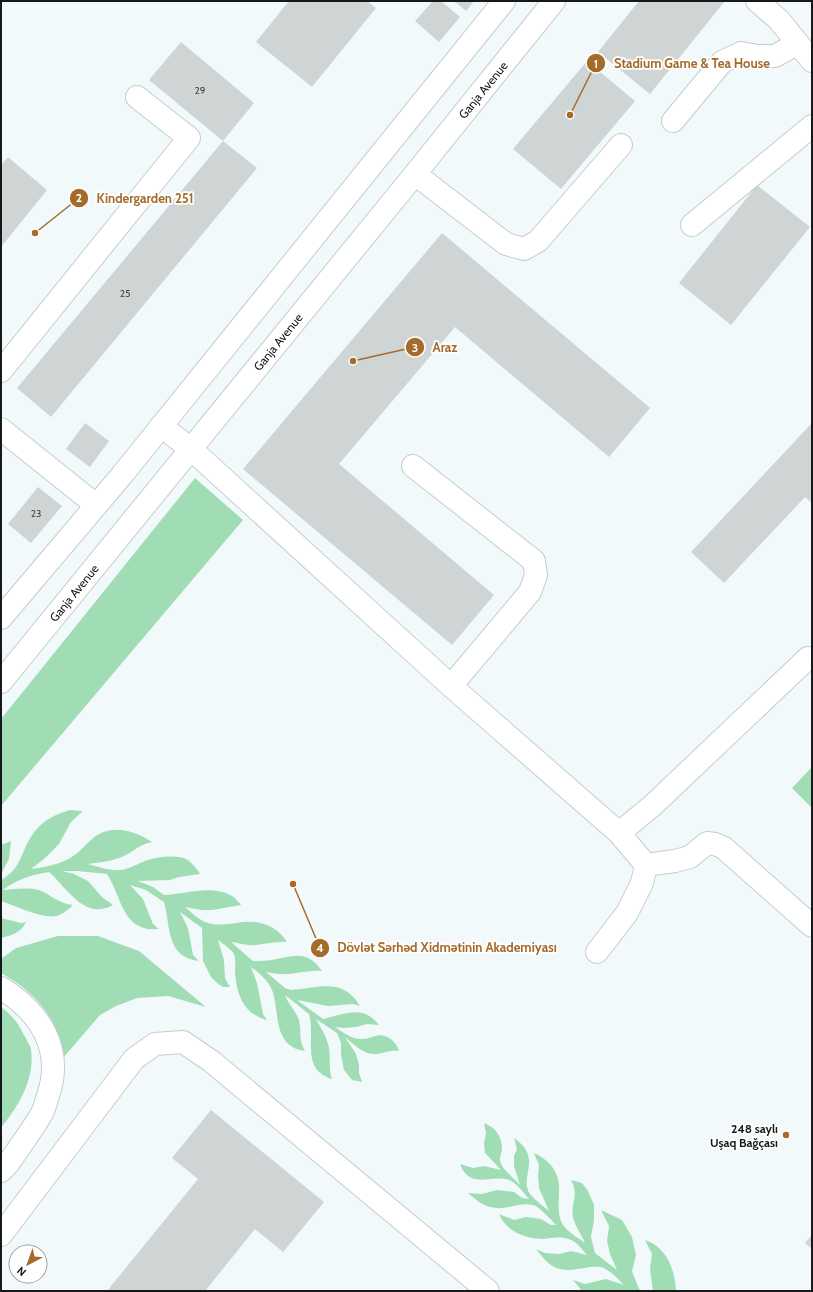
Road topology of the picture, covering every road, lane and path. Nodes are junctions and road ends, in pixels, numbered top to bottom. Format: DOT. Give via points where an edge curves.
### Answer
graph roads {
  1 [pos="504,1"];
  2 [pos="554,1"];
  3 [pos="757,1"];
  4 [pos="798,43"];
  5 [pos="812,61"];
  6 [pos="137,96"];
  7 [pos="673,121"];
  8 [pos="812,126"];
  9 [pos="621,145"];
  10 [pos="415,174"];
  11 [pos="692,225"];
  12 [pos="1,370"];
  13 [pos="161,426"];
  14 [pos="1,429"];
  15 [pos="191,449"];
  16 [pos="413,466"];
  17 [pos="96,505"];
  18 [pos="1,618"];
  19 [pos="808,658"];
  20 [pos="1,682"];
  21 [pos="451,686"];
  22 [pos="619,833"];
  23 [pos="646,865"];
  24 [pos="812,926"];
  25 [pos="597,952"];
  26 [pos="1,988"];
  27 [pos="1,1171"];
  28 [pos="1,1235"];
  29 [pos="488,1291"];
  1 -- 13 [label="main road"];
  2 -- 10 [label="main road, Ganja Avenue"];
  3 -- 4 [label="main road" via="779,20"];
  4 -- 5 [label="main road"];
  4 -- 7 [label="main road" via="775,56 740,53 722,62"];
  6 -- 12 [label="main road" via="189,138"];
  8 -- 11 [label="main road"];
  9 -- 10 [label="main road" via="538,241 524,249 506,244"];
  10 -- 15 [label="main road, Ganja Avenue"];
  13 -- 15 [label="main road"];
  13 -- 17 [label="main road"];
  14 -- 17 [label="main road"];
  15 -- 20 [label="main road, Ganja Avenue"];
  15 -- 21 [label="main road"];
  16 -- 21 [label="main road" via="534,561 536,575 530,592"];
  17 -- 18 [label="main road"];
  19 -- 22 [label="main road" via="652,806"];
  21 -- 22 [label="main road"];
  22 -- 23 [label="main road"];
  23 -- 24 [label="main road" via="690,857 707,843 715,844 724,848"];
  23 -- 25 [label="main road" via="642,884 627,913"];
  26 -- 27 [label="main road" via="35,1016 48,1039 53,1061 52,1083 42,1112"];
  28 -- 29 [label="main road" via="134,1059 155,1044 183,1042 211,1061"];
}
